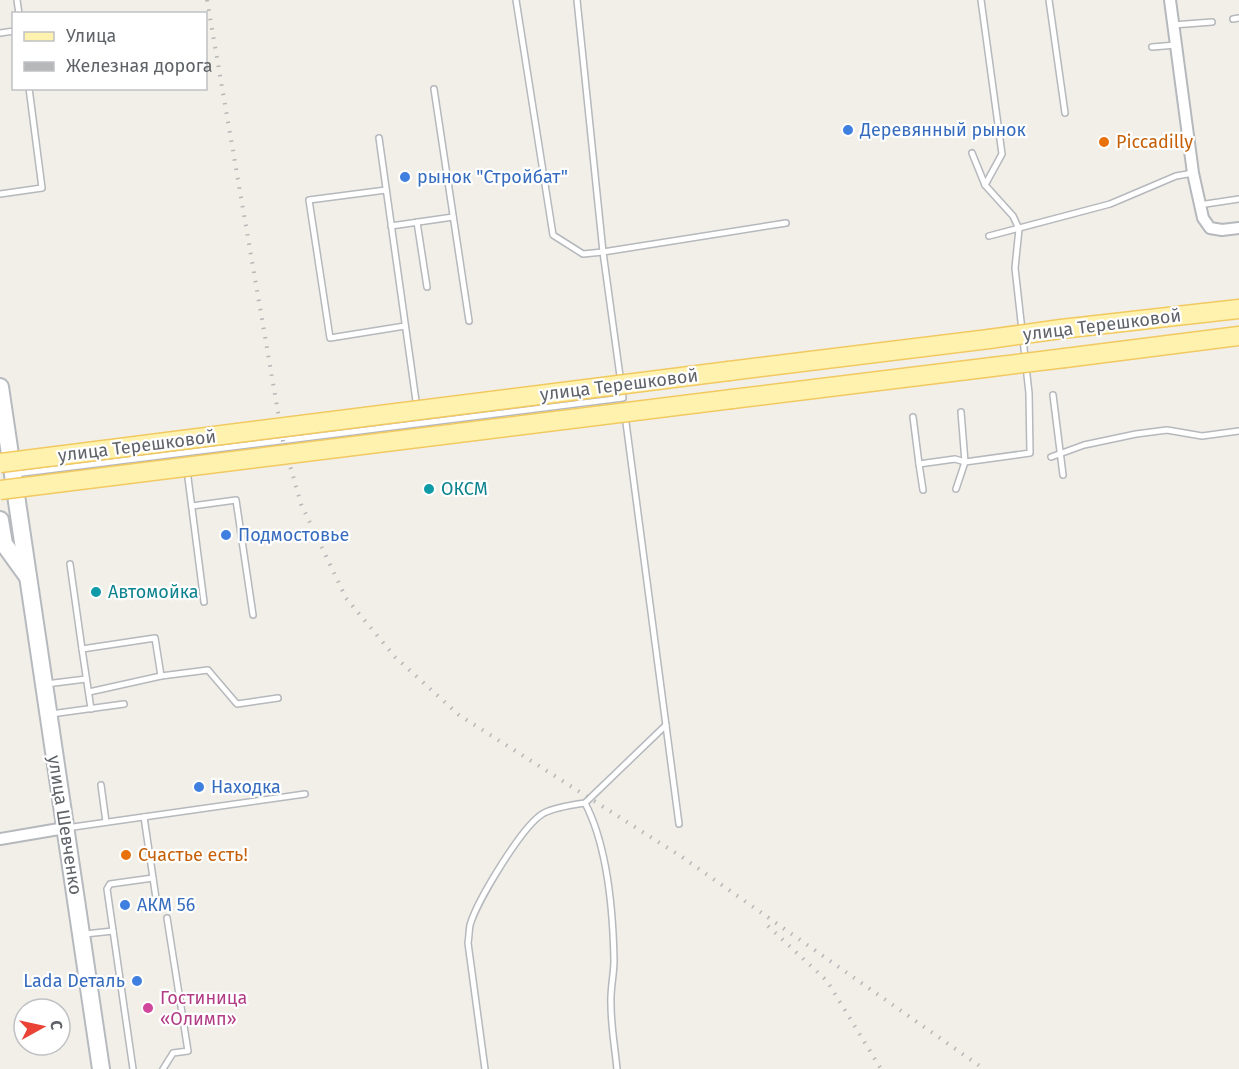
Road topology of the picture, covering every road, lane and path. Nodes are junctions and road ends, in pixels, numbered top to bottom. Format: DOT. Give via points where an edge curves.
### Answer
graph roads {
  1 [pos="516,0"];
  2 [pos="577,0"];
  3 [pos="981,0"];
  4 [pos="1049,0"];
  5 [pos="1170,0"];
  6 [pos="1212,22"];
  7 [pos="1173,25"];
  8 [pos="1176,45"];
  9 [pos="1152,47"];
  10 [pos="434,89"];
  11 [pos="29,90"];
  12 [pos="1065,113"];
  13 [pos="379,138"];
  14 [pos="972,153"];
  15 [pos="1193,173"];
  16 [pos="985,185"];
  17 [pos="386,190"];
  18 [pos="0,194"];
  19 [pos="1239,199"];
  20 [pos="1199,205"];
  21 [pos="453,217"];
  22 [pos="417,222"];
  23 [pos="786,224"];
  24 [pos="391,226"];
  25 [pos="1239,228"];
  26 [pos="1019,229"];
  27 [pos="989,236"];
  28 [pos="603,252"];
  29 [pos="427,286"];
  30 [pos="1239,309"];
  31 [pos="469,321"];
  32 [pos="405,326"];
  33 [pos="1239,336"];
  34 [pos="0,387"];
  35 [pos="1053,395"];
  36 [pos="623,399"];
  37 [pos="1,405"];
  38 [pos="961,412"];
  39 [pos="913,417"];
  40 [pos="419,425"];
  41 [pos="1239,431"];
  42 [pos="1061,452"];
  43 [pos="185,453"];
  44 [pos="1051,457"];
  45 [pos="965,462"];
  46 [pos="919,464"];
  47 [pos="7,469"];
  48 [pos="1063,475"];
  49 [pos="956,489"];
  50 [pos="0,490"];
  51 [pos="923,490"];
  52 [pos="192,506"];
  53 [pos="0,520"];
  54 [pos="24,541"];
  55 [pos="2,544"];
  56 [pos="70,564"];
  57 [pos="30,581"];
  58 [pos="204,602"];
  59 [pos="253,615"];
  60 [pos="82,649"];
  61 [pos="161,676"];
  62 [pos="86,678"];
  63 [pos="45,685"];
  64 [pos="89,692"];
  65 [pos="278,698"];
  66 [pos="124,704"];
  67 [pos="91,709"];
  68 [pos="48,714"];
  69 [pos="666,725"];
  70 [pos="101,785"];
  71 [pos="305,794"];
  72 [pos="585,803"];
  73 [pos="144,817"];
  74 [pos="106,822"];
  75 [pos="679,824"];
  76 [pos="65,828"];
  77 [pos="0,838"];
  78 [pos="153,878"];
  79 [pos="156,905"];
  80 [pos="167,918"];
  81 [pos="113,931"];
  82 [pos="82,935"];
  83 [pos="483,1068"];
  84 [pos="101,1069"];
  85 [pos="133,1069"];
  86 [pos="163,1069"];
  87 [pos="617,1069"];
  1 -- 28 [label="lane" via="553,236 583,254"];
  2 -- 28 [label="lane"];
  3 -- 16 [label="lane" via="1002,154"];
  4 -- 12 [label="lane"];
  5 -- 7 [label="street"];
  6 -- 7 [label="lane"];
  7 -- 8 [label="street"];
  8 -- 9 [label="lane"];
  8 -- 15 [label="street"];
  10 -- 21 [label="lane"];
  11 -- 18 [label="lane" via="42,188"];
  13 -- 17 [label="lane"];
  14 -- 16 [label="lane"];
  15 -- 20 [label="street"];
  15 -- 26 [label="lane" via="1176,176 1110,204"];
  16 -- 26 [label="lane" via="1013,216"];
  17 -- 24 [label="lane"];
  17 -- 32 [label="lane" via="309,200 330,338"];
  19 -- 20 [label="lane"];
  20 -- 25 [label="street" via="1210,228"];
  21 -- 22 [label="lane"];
  21 -- 31 [label="lane"];
  22 -- 24 [label="lane"];
  22 -- 29 [label="lane"];
  23 -- 28 [label="lane"];
  24 -- 32 [label="lane"];
  26 -- 27 [label="lane"];
  26 -- 45 [label="lane" via="1016,268 1029,393 1030,453"];
  28 -- 36 [label="lane"];
  30 -- 47 [label="main road, улица Терешковой, bridge" via="729,371"];
  32 -- 40 [label="lane"];
  33 -- 50 [label="main road, улица Терешковой, bridge"];
  34 -- 37 [label="main road, улица Шевченко"];
  35 -- 42 [label="lane"];
  36 -- 40 [label="lane"];
  36 -- 69 [label="lane"];
  37 -- 47 [label="main road, улица Шевченко"];
  38 -- 45 [label="lane"];
  39 -- 46 [label="lane"];
  40 -- 43 [label="lane"];
  41 -- 42 [label="lane" via="1202,436 1167,430"];
  42 -- 44 [label="lane"];
  42 -- 48 [label="lane"];
  43 -- 47 [label="lane"];
  43 -- 52 [label="lane"];
  45 -- 46 [label="lane" via="955,459"];
  45 -- 49 [label="lane"];
  46 -- 51 [label="lane"];
  47 -- 54 [label="main road, улица Шевченко"];
  52 -- 58 [label="lane"];
  52 -- 59 [label="lane" via="236,500"];
  53 -- 55 [label="main road, улица Шевченко"];
  54 -- 55 [label="main road"];
  54 -- 57 [label="main road, улица Шевченко"];
  55 -- 57 [label="main road, улица Шевченко"];
  56 -- 60 [label="lane"];
  57 -- 63 [label="main road, улица Шевченко"];
  60 -- 61 [label="lane" via="155,638"];
  60 -- 62 [label="lane"];
  61 -- 64 [label="lane"];
  61 -- 65 [label="lane" via="208,670 237,704"];
  62 -- 63 [label="lane"];
  62 -- 64 [label="lane"];
  63 -- 68 [label="main road, улица Шевченко"];
  64 -- 67 [label="lane"];
  66 -- 67 [label="lane"];
  67 -- 68 [label="lane"];
  68 -- 76 [label="main road, улица Шевченко"];
  69 -- 72 [label="lane"];
  69 -- 75 [label="lane"];
  70 -- 74 [label="lane"];
  71 -- 73 [label="lane"];
  72 -- 83 [label="lane" via="543,814 522,833 471,923 469,953"];
  72 -- 87 [label="lane" via="604,859 612,913 614,962 610,1006"];
  73 -- 74 [label="lane"];
  73 -- 78 [label="lane"];
  74 -- 76 [label="lane"];
  76 -- 77 [label="street"];
  76 -- 82 [label="main road, улица Шевченко"];
  78 -- 79 [label="lane"];
  78 -- 81 [label="lane" via="110,884 107,889"];
  80 -- 86 [label="lane" via="188,1051 173,1053"];
  81 -- 82 [label="lane"];
  81 -- 85 [label="lane"];
  82 -- 84 [label="main road, улица Шевченко"];
}
